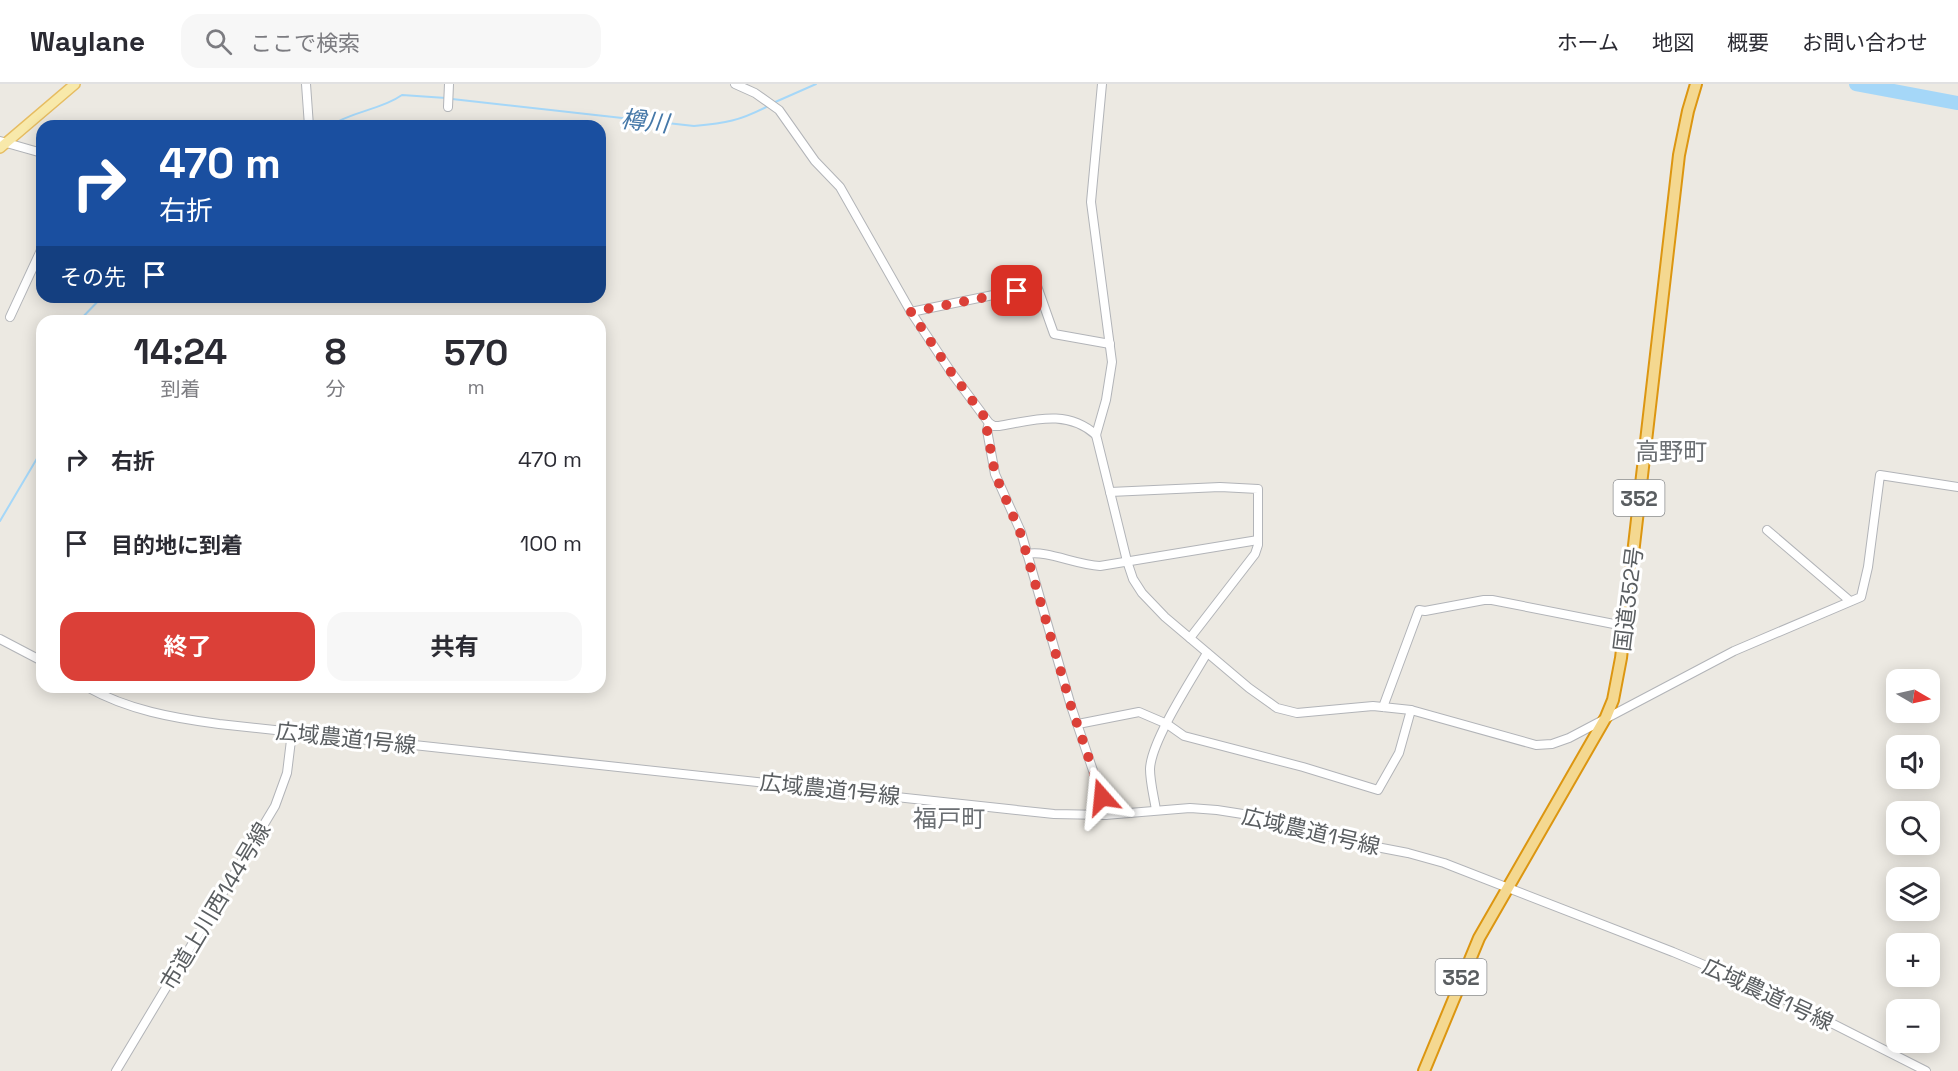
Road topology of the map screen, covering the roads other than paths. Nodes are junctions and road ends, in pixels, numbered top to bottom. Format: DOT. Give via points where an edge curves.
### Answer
graph roads {
  1 [pos="75,84"];
  2 [pos="306,84"];
  3 [pos="449,84"];
  4 [pos="735,84"];
  5 [pos="1102,84"];
  6 [pos="1696,84"];
  7 [pos="448,107"];
  8 [pos="309,120"];
  9 [pos="2,144"];
  10 [pos="36,152"];
  11 [pos="36,261"];
  12 [pos="911,312"];
  13 [pos="10,317"];
  14 [pos="1110,344"];
  15 [pos="989,423"];
  16 [pos="1096,435"];
  17 [pos="1958,487"];
  18 [pos="1110,492"];
  19 [pos="1767,530"];
  20 [pos="1258,540"];
  21 [pos="1027,554"];
  22 [pos="1127,561"];
  23 [pos="1850,602"];
  24 [pos="1624,626"];
  25 [pos="1190,638"];
  26 [pos="0,639"];
  27 [pos="1207,653"];
  28 [pos="36,658"];
  29 [pos="99,693"];
  30 [pos="1383,707"];
  31 [pos="1411,710"];
  32 [pos="1606,717"];
  33 [pos="1078,724"];
  34 [pos="1167,724"];
  35 [pos="292,732"];
  36 [pos="1156,810"];
  37 [pos="1105,815"];
  38 [pos="1508,888"];
  39 [pos="116,1071"];
  40 [pos="1424,1071"];
  41 [pos="1926,1071"];
  1 -- 9 [label="main road"];
  2 -- 8 [label="street"];
  3 -- 7 [label="street"];
  4 -- 12 [label="street" via="779,110 815,161 848,197"];
  5 -- 14 [label="street" via="1091,202"];
  6 -- 24 [label="highway, 国道352号 / 352" via="1679,155"];
  9 -- 10 [label="street"];
  11 -- 13 [label="street"];
  12 -- 14 [label="street" via="1037,286 1054,334"];
  12 -- 15 [label="street"];
  14 -- 16 [label="street" via="1110,377"];
  15 -- 16 [label="street" via="999,426 1063,418 1085,425"];
  15 -- 21 [label="street" via="995,474"];
  16 -- 18 [label="street"];
  17 -- 23 [label="street" via="1880,475 1864,600"];
  18 -- 20 [label="street" via="1258,489"];
  18 -- 22 [label="street"];
  19 -- 23 [label="street"];
  20 -- 22 [label="street"];
  20 -- 25 [label="street" via="1255,554"];
  21 -- 22 [label="street" via="1035,552 1100,566"];
  21 -- 33 [label="street"];
  22 -- 25 [label="street" via="1142,593"];
  23 -- 32 [label="street" via="1734,651"];
  24 -- 30 [label="street" via="1492,600 1419,610"];
  24 -- 32 [label="highway, 国道352号 / 352" via="1616,683"];
  25 -- 27 [label="street"];
  26 -- 28 [label="street"];
  27 -- 30 [label="street" via="1265,700 1285,711"];
  27 -- 34 [label="street"];
  29 -- 35 [label="street, 広域農道1号線" via="172,717"];
  30 -- 31 [label="street"];
  31 -- 32 [label="street" via="1544,746 1569,738"];
  31 -- 34 [label="street" via="1398,753 1378,790 1303,766 1184,736"];
  32 -- 38 [label="highway, 国道352号 / 352"];
  33 -- 34 [label="street" via="1132,712"];
  33 -- 37 [label="street"];
  34 -- 36 [label="street" via="1150,770"];
  35 -- 37 [label="street, 広域農道1号線" via="1053,814"];
  35 -- 39 [label="street, 市道上川西144号線" via="287,772 275,806"];
  36 -- 37 [label="street, 広域農道1号線"];
  36 -- 38 [label="street, 広域農道1号線" via="1190,808 1249,815 1340,840 1421,856"];
  38 -- 40 [label="highway, 国道352号 / 352" via="1469,958"];
  38 -- 41 [label="street, 広域農道1号線" via="1774,994"];
}
